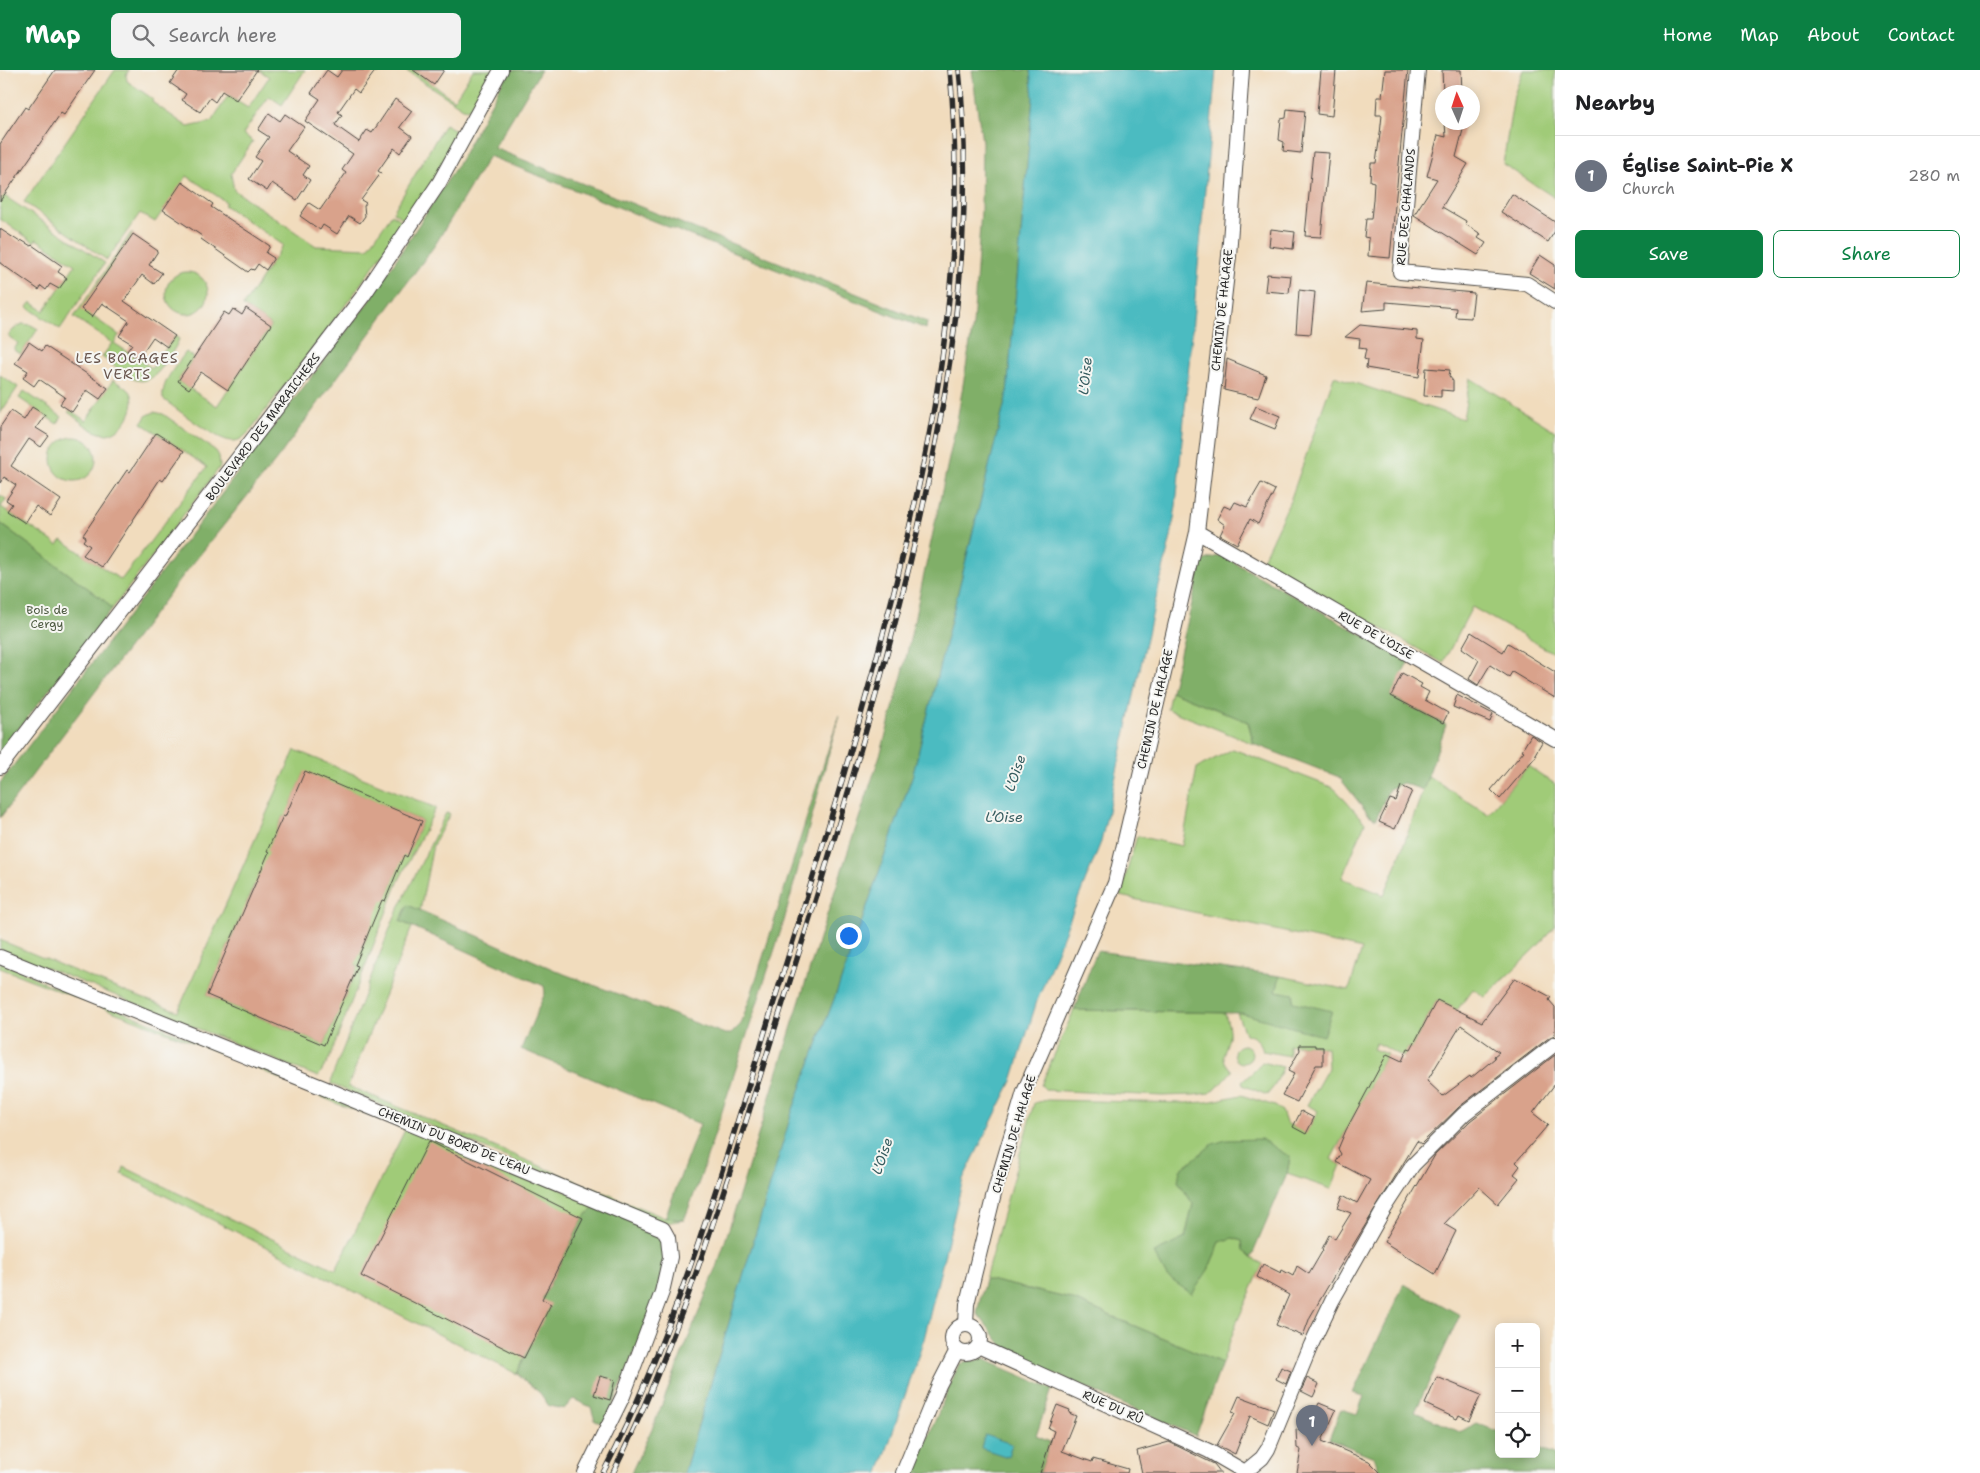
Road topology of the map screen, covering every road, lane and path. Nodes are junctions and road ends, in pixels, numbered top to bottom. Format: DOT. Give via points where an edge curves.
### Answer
graph roads {
  1 [pos="501,70"];
  2 [pos="1242,70"];
  3 [pos="1418,70"];
  4 [pos="1555,302"];
  5 [pos="1197,532"];
  6 [pos="1555,738"];
  7 [pos="0,767"];
  8 [pos="0,956"];
  9 [pos="1555,1044"];
  10 [pos="966,1324"];
  11 [pos="978,1346"];
  12 [pos="957,1350"];
  13 [pos="1245,1472"];
  14 [pos="585,1473"];
  15 [pos="903,1473"];
  1 -- 7 [label="street, BOULEVARD DES MARAICHERS" via="438,183 363,296"];
  2 -- 5 [label="street, CHEMIN DE HALAGE" via="1229,256"];
  3 -- 4 [label="street, RUE DES CHALANDS" via="1400,272 1527,284"];
  5 -- 6 [label="street, RUE DE L'OISE"];
  5 -- 10 [label="street, CHEMIN DE HALAGE" via="1115,883 1024,1092 995,1190 967,1304"];
  8 -- 14 [label="street, CHEMIN DU BORD DE L'EAU" via="663,1229 668,1238 670,1257 664,1286 623,1396"];
  9 -- 13 [label="street" via="1464,1114 1413,1165 1332,1301 1268,1449"];
  10 -- 11 [label="street" via="977,1330"];
  10 -- 12 [label="street" via="953,1332 952,1342"];
  11 -- 12 [label="street" via="971,1352"];
  11 -- 13 [label="street, RUE DU RÛ" via="1201,1448"];
  12 -- 15 [label="street"];
}
